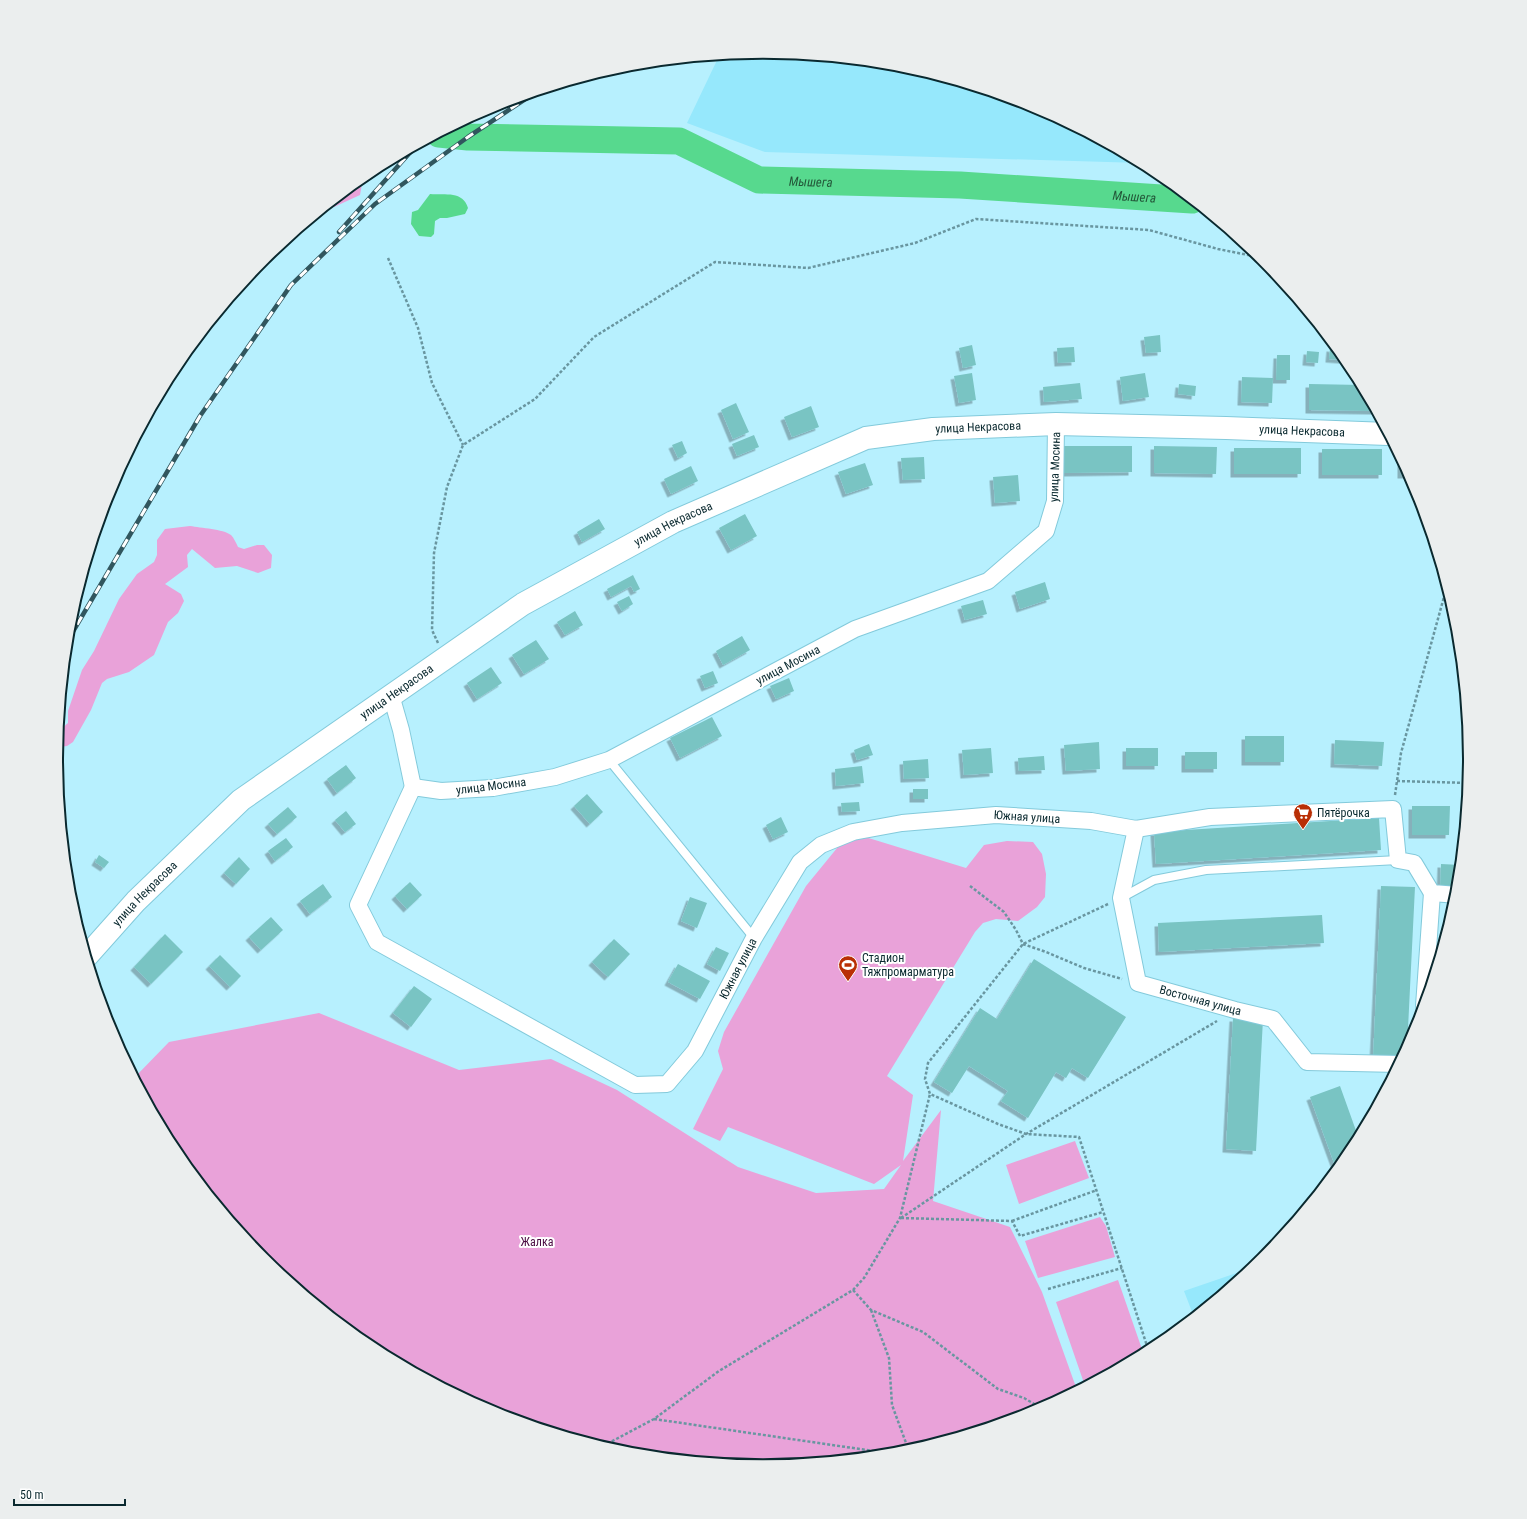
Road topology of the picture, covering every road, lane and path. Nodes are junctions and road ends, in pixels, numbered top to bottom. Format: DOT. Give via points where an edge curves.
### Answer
graph roads {
  1 [pos="1249,255"];
  2 [pos="388,258"];
  3 [pos="1056,424"];
  4 [pos="1383,434"];
  5 [pos="463,445"];
  6 [pos="1444,596"];
  7 [pos="444,658"];
  8 [pos="391,695"];
  9 [pos="609,760"];
  10 [pos="1397,781"];
  11 [pos="1463,783"];
  12 [pos="413,787"];
  13 [pos="1393,810"];
  14 [pos="1136,829"];
  15 [pos="1398,860"];
  16 [pos="970,886"];
  17 [pos="1432,893"];
  18 [pos="1451,894"];
  19 [pos="1121,898"];
  20 [pos="754,938"];
  21 [pos="1023,944"];
  22 [pos="91,953"];
  23 [pos="1138,983"];
  24 [pos="1425,990"];
  25 [pos="1235,1010"];
  26 [pos="1394,1064"];
  27 [pos="930,1094"];
  28 [pos="1026,1134"];
  29 [pos="1097,1190"];
  30 [pos="1103,1212"];
  31 [pos="900,1218"];
  32 [pos="1012,1221"];
  33 [pos="1122,1268"];
  34 [pos="1048,1289"];
  35 [pos="853,1290"];
  36 [pos="871,1310"];
  37 [pos="1147,1346"];
  38 [pos="1036,1405"];
  39 [pos="654,1419"];
  40 [pos="609,1443"];
  41 [pos="906,1446"];
  42 [pos="874,1451"];
  1 -- 5 [label="path" via="1149,230 976,219 915,243 808,268 714,262 594,337 535,399"];
  2 -- 5 [label="path" via="418,328 432,383"];
  3 -- 4 [label="main road, улица Некрасова"];
  3 -- 7 [label="main road, улица Некрасова" via="933,429 866,438 673,522 524,604"];
  3 -- 9 [label="street, улица Мосина" via="1055,501 1046,531 988,581 855,629"];
  5 -- 7 [label="path" via="447,487 434,553 432,630"];
  6 -- 10 [label="path" via="1401,753"];
  7 -- 8 [label="main road, улица Некрасова"];
  8 -- 12 [label="street"];
  8 -- 22 [label="main road, улица Некрасова" via="241,800 136,901"];
  9 -- 12 [label="street, улица Мосина" via="555,777 493,788 441,791"];
  9 -- 20 [label="lane"];
  10 -- 11 [label="path"];
  10 -- 13 [label="path"];
  12 -- 20 [label="street, Южная улица" via="358,905 377,942 635,1085 667,1084 695,1051"];
  13 -- 14 [label="street, Южная улица" via="1210,817"];
  13 -- 15 [label="street"];
  14 -- 19 [label="street"];
  14 -- 20 [label="street, Южная улица" via="1091,821 996,815 902,823 853,832 821,845 800,862"];
  15 -- 17 [label="street" via="1414,862"];
  15 -- 19 [label="lane" via="1206,870 1154,880"];
  16 -- 21 [label="path" via="1004,912"];
  17 -- 18 [label="street"];
  17 -- 24 [label="street"];
  19 -- 21 [label="path"];
  19 -- 23 [label="street"];
  21 -- 23 [label="path" via="1084,968"];
  21 -- 27 [label="path" via="928,1063 925,1079"];
  23 -- 25 [label="street, Восточная улица"];
  25 -- 26 [label="street, Восточная улица" via="1273,1019 1307,1062"];
  25 -- 28 [label="path"];
  27 -- 28 [label="path"];
  27 -- 31 [label="path"];
  28 -- 29 [label="path" via="1079,1137"];
  28 -- 31 [label="path"];
  29 -- 30 [label="path"];
  29 -- 32 [label="path"];
  30 -- 32 [label="path" via="1020,1236"];
  30 -- 33 [label="path"];
  31 -- 32 [label="path"];
  31 -- 35 [label="path" via="864,1278"];
  33 -- 34 [label="path"];
  33 -- 37 [label="path"];
  35 -- 36 [label="path"];
  35 -- 39 [label="path" via="719,1371"];
  36 -- 38 [label="path" via="923,1332 998,1389"];
  36 -- 41 [label="path" via="888,1358 892,1405"];
  39 -- 40 [label="path"];
  39 -- 42 [label="path"];
}
